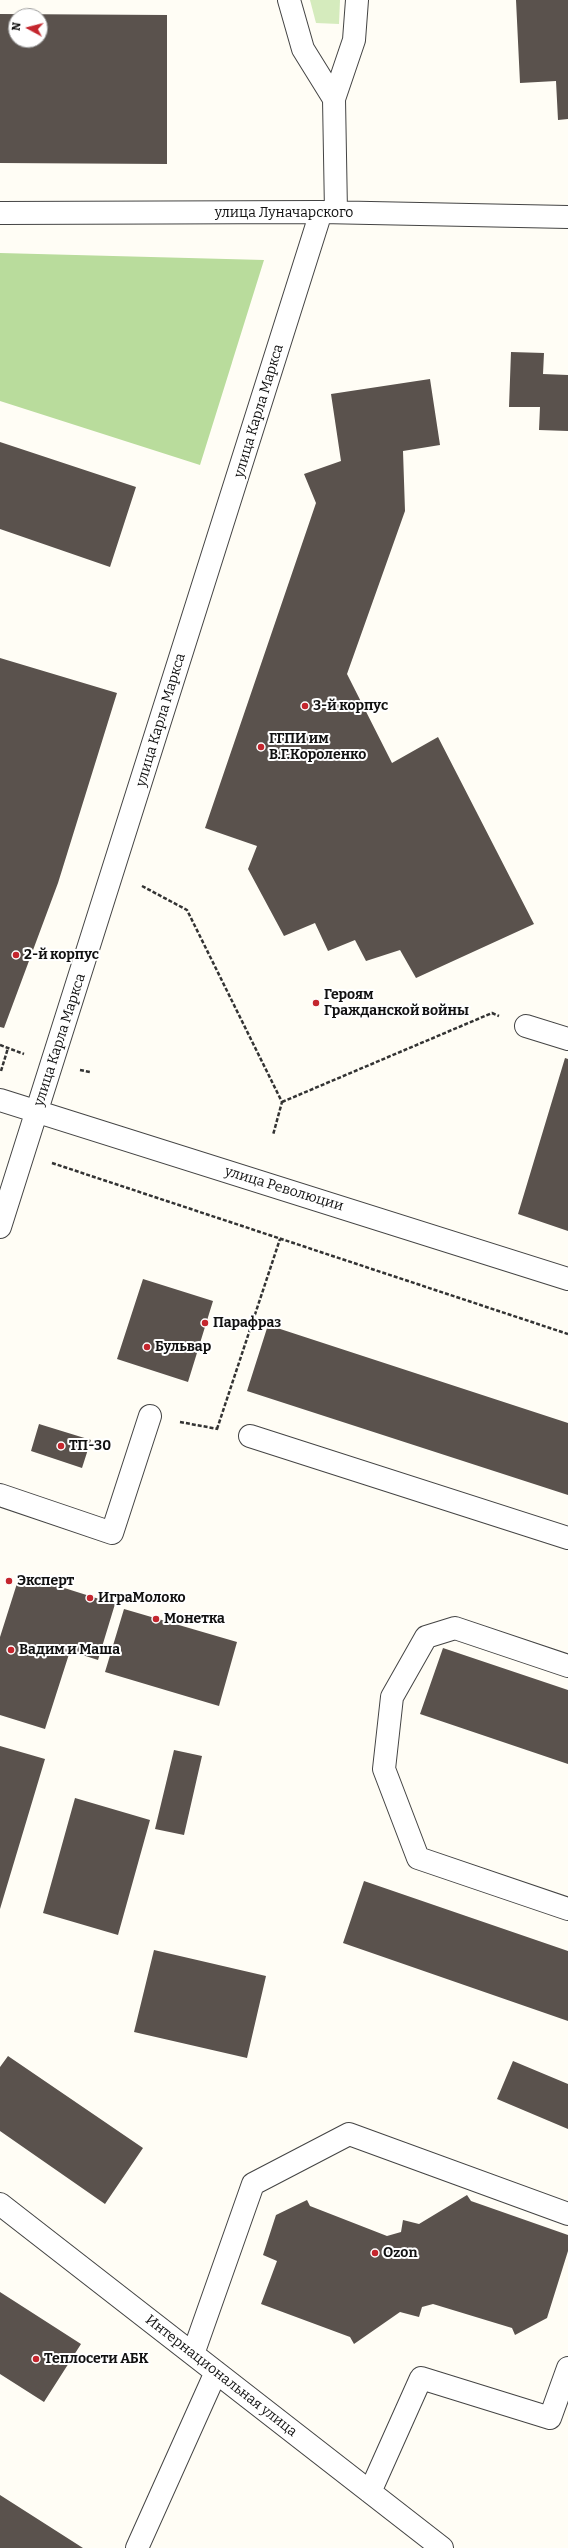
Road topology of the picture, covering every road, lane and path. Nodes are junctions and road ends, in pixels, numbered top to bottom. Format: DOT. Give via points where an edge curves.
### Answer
graph roads {
  1 [pos="288,0"];
  2 [pos="357,0"];
  3 [pos="334,99"];
  4 [pos="329,212"];
  5 [pos="0,213"];
  6 [pos="568,217"];
  7 [pos="142,886"];
  8 [pos="526,1026"];
  9 [pos="568,1039"];
  10 [pos="8,1048"];
  11 [pos="0,1074"];
  12 [pos="0,1100"];
  13 [pos="282,1102"];
  14 [pos="37,1113"];
  15 [pos="273,1135"];
  16 [pos="24,1153"];
  17 [pos="0,1226"];
  18 [pos="280,1239"];
  19 [pos="568,1279"];
  20 [pos="568,1334"];
  21 [pos="150,1416"];
  22 [pos="217,1429"];
  23 [pos="250,1436"];
  24 [pos="0,1495"];
  25 [pos="568,1538"];
  26 [pos="568,1666"];
  27 [pos="568,1909"];
  28 [pos="0,2204"];
  29 [pos="568,2214"];
  30 [pos="194,2354"];
  31 [pos="568,2368"];
  32 [pos="216,2372"];
  33 [pos="370,2492"];
  34 [pos="138,2548"];
  35 [pos="442,2548"];
  1 -- 3 [label="street" via="303,49"];
  2 -- 3 [label="street, улица Карла Маркса" via="354,40"];
  3 -- 4 [label="street, улица Карла Маркса"];
  4 -- 5 [label="street, улица Луначарского"];
  4 -- 6 [label="street, улица Луначарского"];
  4 -- 14 [label="street, улица Карла Маркса"];
  7 -- 13 [label="path" via="187,910"];
  8 -- 9 [label="street"];
  8 -- 13 [label="path" via="492,1013"];
  10 -- 11 [label="path"];
  12 -- 14 [label="street, улица Революции"];
  13 -- 15 [label="path"];
  14 -- 16 [label="street, улица Карла Маркса"];
  14 -- 19 [label="street, улица Революции"];
  16 -- 17 [label="street, улица Карла Маркса"];
  16 -- 18 [label="path"];
  18 -- 20 [label="path"];
  18 -- 22 [label="path"];
  21 -- 22 [label="path"];
  21 -- 24 [label="street" via="112,1533"];
  22 -- 23 [label="path"];
  23 -- 25 [label="street"];
  26 -- 27 [label="street" via="456,1628 426,1637 392,1696 384,1769 418,1858"];
  28 -- 30 [label="street, Интернациональная улица"];
  29 -- 30 [label="street" via="349,2134 253,2184"];
  30 -- 32 [label="street, Интернациональная улица"];
  31 -- 33 [label="street" via="550,2418 421,2378"];
  32 -- 33 [label="street, Интернациональная улица"];
  32 -- 34 [label="street"];
  33 -- 35 [label="street, Интернациональная улица"];
}
